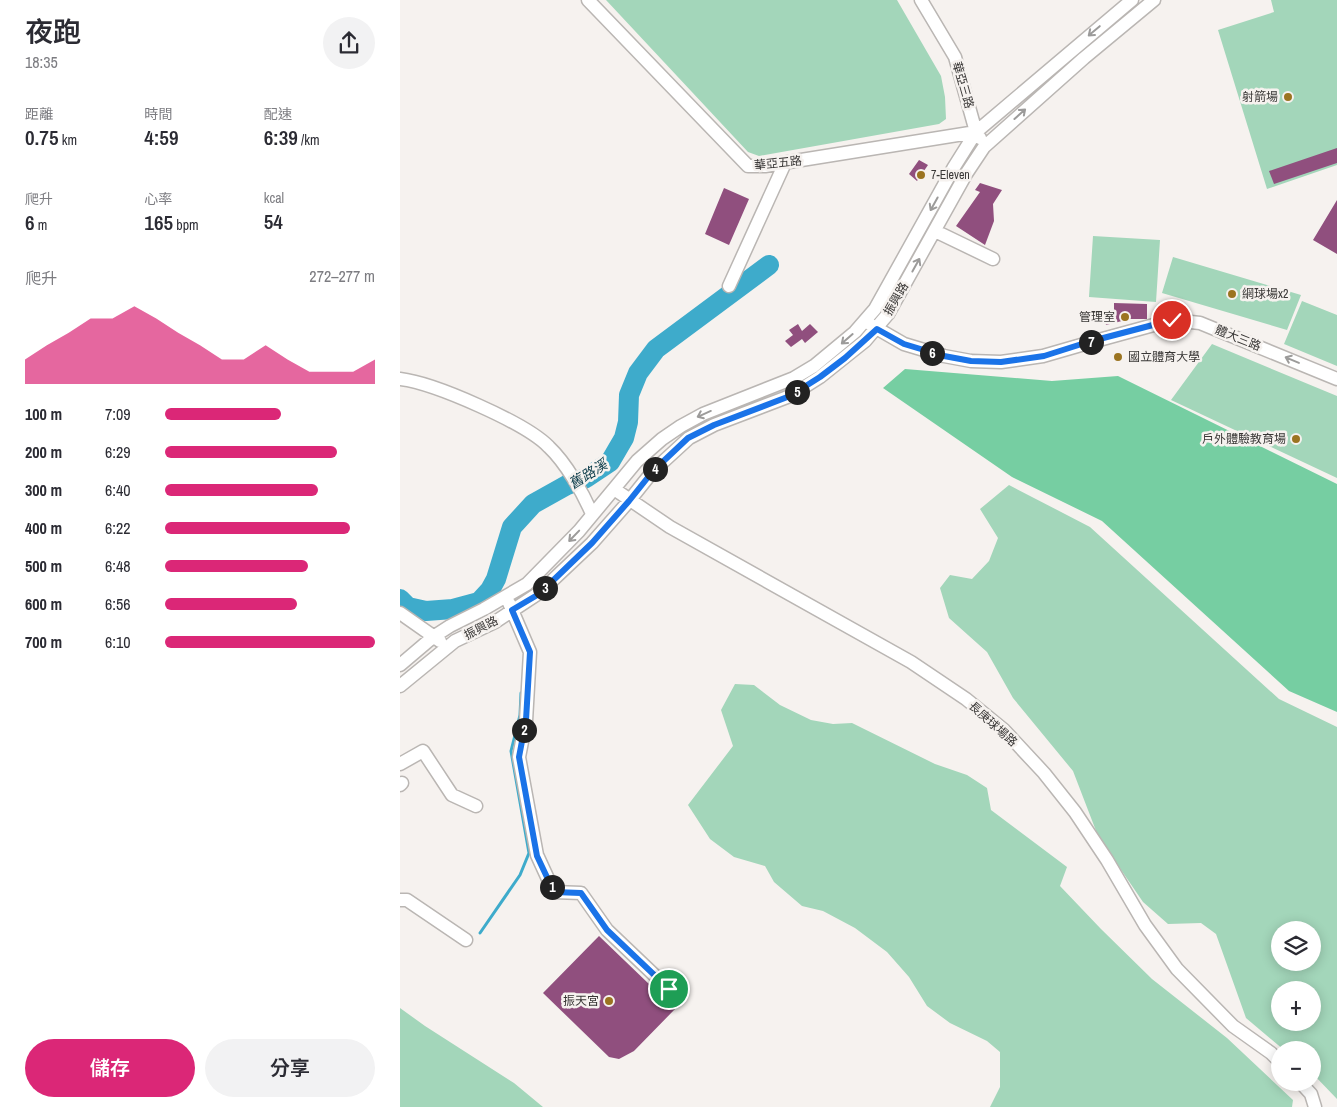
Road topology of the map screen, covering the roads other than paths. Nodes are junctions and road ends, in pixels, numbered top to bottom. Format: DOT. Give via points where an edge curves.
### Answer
graph roads {
  1 [pos="588,0"];
  2 [pos="922,0"];
  3 [pos="1132,0"];
  4 [pos="1154,0"];
  5 [pos="976,132"];
  6 [pos="984,147"];
  7 [pos="785,163"];
  8 [pos="935,231"];
  9 [pos="993,259"];
  10 [pos="729,286"];
  11 [pos="865,320"];
  12 [pos="877,329"];
  13 [pos="400,379"];
  14 [pos="1337,379"];
  15 [pos="614,489"];
  16 [pos="629,501"];
  17 [pos="592,514"];
  18 [pos="506,596"];
  19 [pos="512,610"];
  20 [pos="400,613"];
  21 [pos="433,637"];
  22 [pos="448,646"];
  23 [pos="400,666"];
  24 [pos="400,686"];
  25 [pos="400,764"];
  26 [pos="476,806"];
  27 [pos="400,900"];
  28 [pos="466,940"];
  29 [pos="669,989"];
  30 [pos="1271,1054"];
  31 [pos="1308,1091"];
  32 [pos="1315,1107"];
  1 -- 7 [label="street, 華亞五路" via="748,166"];
  2 -- 5 [label="street, 華亞三路" via="955,57"];
  3 -- 5 [label="street, 振興路, one-way"];
  6 -- 4 [label="street, 振興路, one-way"];
  5 -- 6 [label="street, 華亞三路"];
  5 -- 7 [label="street, 華亞五路"];
  5 -- 11 [label="street, 振興路, one-way" via="875,310"];
  6 -- 8 [label="street, 振興路"];
  7 -- 10 [label="street"];
  8 -- 9 [label="street"];
  12 -- 8 [label="street, 振興路, one-way"];
  11 -- 12 [label="street, 體大三路"];
  11 -- 15 [label="street, 振興路, one-way" via="834,350 794,378 681,426 637,462"];
  14 -- 12 [label="street, 體大三路, one-way" via="1200,323 1172,320 1044,356 1001,362 944,356 904,344"];
  12 -- 16 [label="street, 振興路" via="839,363 790,396 688,438 653,471"];
  13 -- 17 [label="street" via="470,402 524,428 549,446 582,492"];
  15 -- 16 [label="street, 長庚球場路"];
  15 -- 17 [label="street, 振興路"];
  16 -- 19 [label="street, 振興路" via="592,543 539,594"];
  16 -- 30 [label="street, 長庚球場路" via="911,662 966,699 1004,730 1075,812 1144,925 1177,969 1233,1026"];
  17 -- 18 [label="street, 振興路, one-way" via="579,532 527,584"];
  18 -- 19 [label="street"];
  18 -- 21 [label="street, 振興路"];
  19 -- 22 [label="street, 振興路"];
  19 -- 29 [label="street" via="530,652 526,720 519,757 537,856 554,892 581,893 607,930"];
  20 -- 21 [label="street"];
  21 -- 22 [label="street"];
  21 -- 23 [label="street, 振興路"];
  22 -- 24 [label="street, 振興路"];
  25 -- 26 [label="street" via="423,751 452,795"];
  27 -- 28 [label="street" via="407,900"];
  31 -- 32 [label="street"];
}
